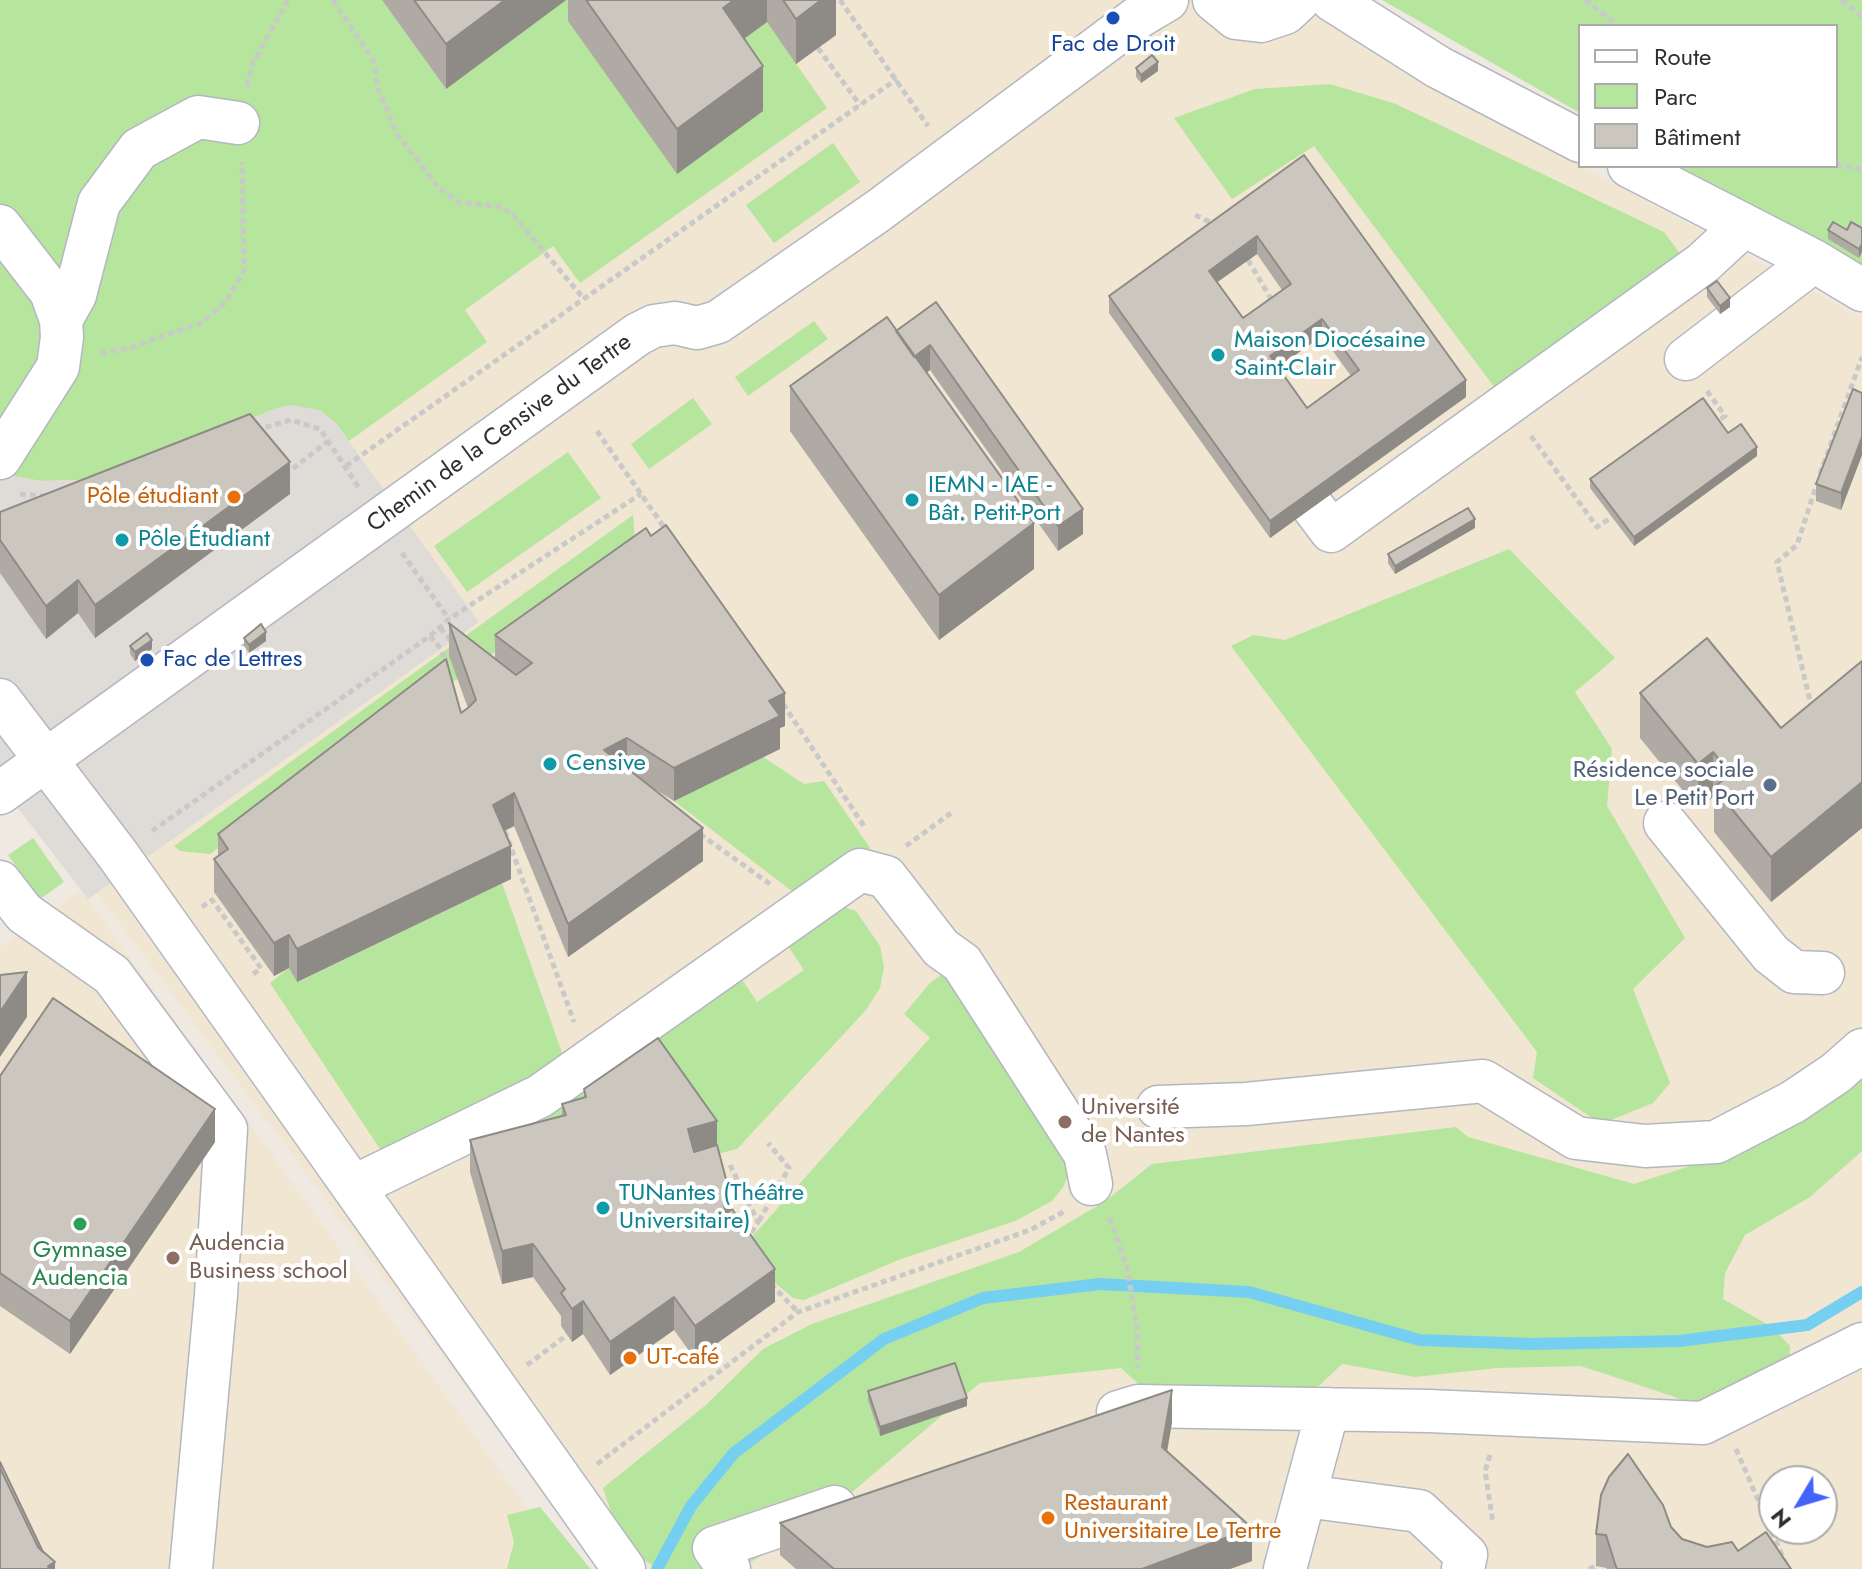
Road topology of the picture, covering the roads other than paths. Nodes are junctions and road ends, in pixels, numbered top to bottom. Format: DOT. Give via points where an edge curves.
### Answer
graph roads {
  1 [pos="1167,0"];
  2 [pos="1214,0"];
  3 [pos="1299,0"];
  4 [pos="1332,0"];
  5 [pos="238,123"];
  6 [pos="1578,140"];
  7 [pos="1633,168"];
  8 [pos="1744,225"];
  9 [pos="0,226"];
  10 [pos="1814,261"];
  11 [pos="1862,290"];
  12 [pos="61,320"];
  13 [pos="1686,359"];
  14 [pos="6,475"];
  15 [pos="1313,507"];
  16 [pos="0,700"];
  17 [pos="45,760"];
  18 [pos="0,793"];
  19 [pos="1665,823"];
  20 [pos="0,882"];
  21 [pos="1823,973"];
  22 [pos="1862,1050"];
  23 [pos="1158,1107"];
  24 [pos="1091,1184"];
  25 [pos="355,1186"];
  26 [pos="1862,1344"];
  27 [pos="1328,1409"];
  28 [pos="1077,1426"];
  29 [pos="1305,1496"];
  30 [pos="865,1497"];
  31 [pos="191,1569"];
  32 [pos="624,1569"];
  33 [pos="729,1569"];
  34 [pos="1285,1569"];
  35 [pos="1463,1569"];
  1 -- 17 [label="street, Chemin de la Censive du Tertre" via="718,322 697,328 654,326 638,334"];
  2 -- 3 [label="street" via="1236,18 1261,21 1285,13"];
  4 -- 6 [label="street" via="1438,67"];
  5 -- 12 [label="street" via="198,117 139,149 99,203 75,295"];
  7 -- 8 [label="street"];
  8 -- 10 [label="street"];
  8 -- 15 [label="street" via="1703,263 1331,531"];
  9 -- 12 [label="street" via="51,292"];
  10 -- 11 [label="street"];
  10 -- 13 [label="street"];
  12 -- 14 [label="street" via="58,367"];
  16 -- 17 [label="street"];
  17 -- 18 [label="street, Chemin de la Censive du Tertre"];
  17 -- 25 [label="street"];
  19 -- 21 [label="street" via="1771,954 1794,972"];
  20 -- 31 [label="street" via="24,913 112,975 226,1129"];
  22 -- 23 [label="street" via="1793,1102 1716,1142 1645,1146 1576,1138 1483,1081 1246,1104"];
  24 -- 25 [label="street" via="1085,1154 962,963 941,948 886,877 860,870 540,1096"];
  25 -- 32 [label="street"];
  26 -- 27 [label="street" via="1703,1423"];
  27 -- 28 [label="street" via="1138,1406"];
  27 -- 29 [label="street"];
  29 -- 34 [label="street"];
  29 -- 35 [label="street" via="1419,1511 1466,1555"];
  30 -- 33 [label="street" via="714,1548"];
}
